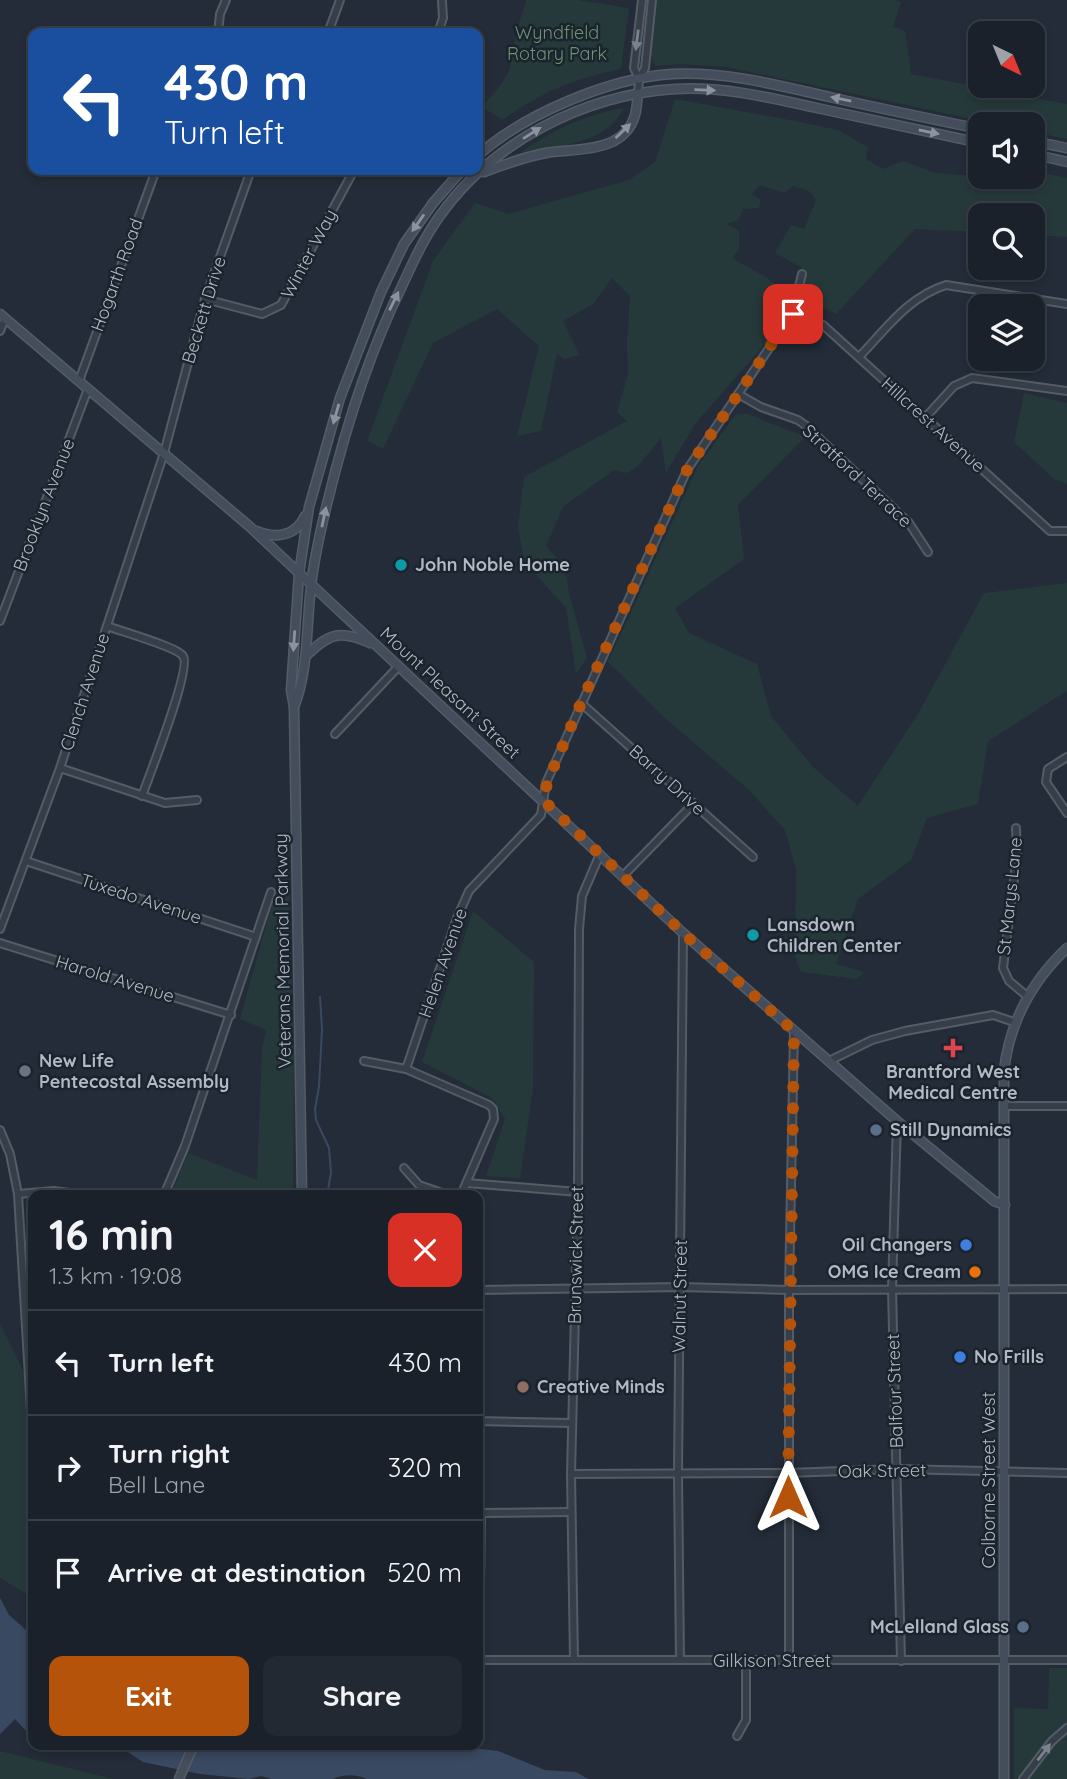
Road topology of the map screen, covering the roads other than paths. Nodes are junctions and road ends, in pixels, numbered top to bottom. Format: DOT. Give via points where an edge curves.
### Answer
graph roads {
  1 [pos="226,0"];
  2 [pos="340,0"];
  3 [pos="642,0"];
  4 [pos="652,0"];
  5 [pos="442,1"];
  6 [pos="219,28"];
  7 [pos="330,28"];
  8 [pos="440,28"];
  9 [pos="639,79"];
  10 [pos="638,94"];
  11 [pos="968,126"];
  12 [pos="968,140"];
  13 [pos="1045,144"];
  14 [pos="1067,148"];
  15 [pos="483,151"];
  16 [pos="1045,157"];
  17 [pos="1067,162"];
  18 [pos="483,170"];
  19 [pos="483,172"];
  20 [pos="154,175"];
  21 [pos="249,175"];
  22 [pos="351,175"];
  23 [pos="457,175"];
  24 [pos="477,175"];
  25 [pos="802,274"];
  26 [pos="205,299"];
  27 [pos="1067,304"];
  28 [pos="3,316"];
  29 [pos="797,321"];
  30 [pos="0,331"];
  31 [pos="859,358"];
  32 [pos="79,381"];
  33 [pos="88,389"];
  34 [pos="1067,391"];
  35 [pos="738,394"];
  36 [pos="924,419"];
  37 [pos="164,453"];
  38 [pos="309,507"];
  39 [pos="248,526"];
  40 [pos="1067,531"];
  41 [pos="928,552"];
  42 [pos="299,574"];
  43 [pos="311,584"];
  44 [pos="0,621"];
  45 [pos="107,626"];
  46 [pos="376,646"];
  47 [pos="305,658"];
  48 [pos="398,667"];
  49 [pos="581,703"];
  50 [pos="294,707"];
  51 [pos="335,734"];
  52 [pos="1067,757"];
  53 [pos="60,768"];
  54 [pos="142,796"];
  55 [pos="197,800"];
  56 [pos="544,801"];
  57 [pos="694,803"];
  58 [pos="1067,813"];
  59 [pos="1016,828"];
  60 [pos="600,855"];
  61 [pos="753,857"];
  62 [pos="26,861"];
  63 [pos="623,876"];
  64 [pos="271,892"];
  65 [pos="0,929"];
  66 [pos="683,933"];
  67 [pos="256,937"];
  68 [pos="0,943"];
  69 [pos="1067,948"];
  70 [pos="1027,996"];
  71 [pos="231,1015"];
  72 [pos="1014,1022"];
  73 [pos="794,1031"];
  74 [pos="364,1061"];
  75 [pos="829,1061"];
  76 [pos="406,1069"];
  77 [pos="1004,1106"];
  78 [pos="1067,1106"];
  79 [pos="897,1121"];
  80 [pos="0,1130"];
  81 [pos="404,1168"];
  82 [pos="467,1183"];
  83 [pos="166,1190"];
  84 [pos="302,1190"];
  85 [pos="433,1190"];
  86 [pos="464,1190"];
  87 [pos="578,1192"];
  88 [pos="28,1193"];
  89 [pos="18,1194"];
  90 [pos="1005,1205"];
  91 [pos="576,1287"];
  92 [pos="681,1287"];
  93 [pos="892,1289"];
  94 [pos="1005,1289"];
  95 [pos="1067,1289"];
  96 [pos="483,1290"];
  97 [pos="789,1290"];
  98 [pos="28,1361"];
  99 [pos="483,1421"];
  100 [pos="572,1423"];
  101 [pos="897,1469"];
  102 [pos="678,1473"];
  103 [pos="788,1473"];
  104 [pos="1005,1473"];
  105 [pos="1067,1473"];
  106 [pos="571,1474"];
  107 [pos="571,1512"];
  108 [pos="483,1513"];
  109 [pos="483,1660"];
  110 [pos="574,1660"];
  111 [pos="680,1660"];
  112 [pos="1004,1660"];
  113 [pos="1067,1660"];
  114 [pos="747,1661"];
  115 [pos="789,1661"];
  116 [pos="901,1661"];
  117 [pos="1067,1727"];
  118 [pos="737,1737"];
  119 [pos="191,1750"];
  120 [pos="192,1750"];
  121 [pos="179,1779"];
  122 [pos="184,1779"];
  123 [pos="1004,1779"];
  124 [pos="1023,1779"];
  1 -- 6 [label="street"];
  2 -- 7 [label="street"];
  3 -- 9 [label="street, one-way" via="634,68"];
  4 -- 9 [label="street" via="645,68"];
  5 -- 8 [label="street"];
  9 -- 10 [label="street"];
  11 -- 9 [label="main road, one-way" via="723,75"];
  9 -- 15 [label="main road" via="551,108"];
  10 -- 12 [label="main road, Veterans Memorial Parkway, one-way" via="676,89 734,91"];
  18 -- 10 [label="main road, Veterans Memorial Parkway, one-way" via="539,129 589,106"];
  19 -- 10 [label="main road, one-way" via="537,155 601,148 631,124"];
  13 -- 14 [label="main road"];
  16 -- 17 [label="main road"];
  20 -- 32 [label="street, Hogarth Road"];
  21 -- 26 [label="street, Beckett Drive"];
  22 -- 26 [label="street, Winter Way" via="281,305 262,314"];
  23 -- 38 [label="main road, Veterans Memorial Parkway, one-way" via="416,226 381,292 340,398"];
  43 -- 24 [label="main road, Veterans Memorial Parkway, one-way" via="341,449 371,353 427,234"];
  25 -- 29 [label="street" via="793,311"];
  26 -- 37 [label="street, Beckett Drive"];
  27 -- 31 [label="street" via="946,285 910,303"];
  28 -- 30 [label="street"];
  28 -- 32 [label="main road, Mount Pleasant Street"];
  29 -- 31 [label="street, Hillcrest Avenue" via="823,325"];
  29 -- 35 [label="street, Helen Avenue" via="780,332"];
  31 -- 36 [label="street, Hillcrest Avenue"];
  32 -- 33 [label="main road, Mount Pleasant Street"];
  33 -- 37 [label="main road, Mount Pleasant Street"];
  33 -- 44 [label="street, Brooklyn Avenue"];
  34 -- 36 [label="street" via="972,378 954,386"];
  35 -- 41 [label="street, Stratford Terrace" via="805,425 909,523"];
  35 -- 49 [label="street, Helen Avenue" via="687,470"];
  36 -- 40 [label="street, Hillcrest Avenue" via="1050,531"];
  37 -- 39 [label="main road, Mount Pleasant Street"];
  37 -- 45 [label="street, Clench Avenue"];
  38 -- 39 [label="main road" via="298,528 283,535 264,534"];
  38 -- 42 [label="main road, Veterans Memorial Parkway"];
  39 -- 42 [label="main road, Mount Pleasant Street"];
  42 -- 43 [label="main road, Mount Pleasant Street"];
  42 -- 50 [label="main road, Veterans Memorial Parkway, one-way" via="291,690"];
  43 -- 46 [label="main road, Mount Pleasant Street"];
  43 -- 47 [label="main road, Veterans Memorial Parkway"];
  45 -- 53 [label="street, Clench Avenue"];
  45 -- 54 [label="street" via="171,648 185,662"];
  46 -- 47 [label="main road" via="355,636 331,636"];
  46 -- 48 [label="main road, Mount Pleasant Street"];
  47 -- 50 [label="main road, Veterans Memorial Parkway"];
  48 -- 51 [label="street"];
  48 -- 56 [label="main road, Mount Pleasant Street"];
  49 -- 56 [label="street, Helen Avenue" via="547,783"];
  49 -- 57 [label="street, Barry Drive"];
  50 -- 84 [label="main road, Veterans Memorial Parkway"];
  52 -- 58 [label="street" via="1048,769 1046,782"];
  53 -- 54 [label="street"];
  53 -- 62 [label="street, Clench Avenue"];
  54 -- 55 [label="street" via="173,804"];
  56 -- 60 [label="main road, Mount Pleasant Street"];
  56 -- 76 [label="street, Helen Avenue" via="541,815 469,891"];
  57 -- 61 [label="street, Barry Drive"];
  57 -- 63 [label="street"];
  59 -- 70 [label="street, St Marys Lane" via="1003,968 1009,981"];
  60 -- 63 [label="main road, Mount Pleasant Street"];
  60 -- 87 [label="street, Brunswick Street" via="582,896 579,929"];
  62 -- 65 [label="street, Clench Avenue"];
  62 -- 67 [label="street, Tuxedo Avenue"];
  63 -- 66 [label="main road, Mount Pleasant Street"];
  64 -- 67 [label="street"];
  66 -- 73 [label="main road, Mount Pleasant Street"];
  66 -- 92 [label="street, Walnut Street"];
  67 -- 71 [label="street"];
  68 -- 71 [label="street, Harold Avenue"];
  69 -- 70 [label="main road, Colborne Street West"];
  70 -- 72 [label="main road, Colborne Street West"];
  71 -- 83 [label="street"];
  72 -- 75 [label="street" via="993,1015 905,1031 872,1040"];
  72 -- 77 [label="main road, Colborne Street West" via="1004,1070"];
  73 -- 75 [label="main road, Mount Pleasant Street"];
  73 -- 97 [label="street"];
  74 -- 76 [label="street"];
  75 -- 79 [label="main road, Mount Pleasant Street"];
  76 -- 82 [label="street" via="493,1109 494,1119"];
  77 -- 78 [label="street"];
  77 -- 90 [label="main road, Colborne Street West"];
  79 -- 90 [label="main road, Mount Pleasant Street" via="994,1202"];
  79 -- 93 [label="street, Balfour Street"];
  80 -- 89 [label="street"];
  81 -- 85 [label="street" via="419,1185"];
  82 -- 86 [label="street"];
  82 -- 87 [label="street"];
  87 -- 91 [label="street, Brunswick Street"];
  88 -- 89 [label="street"];
  89 -- 98 [label="street"];
  90 -- 94 [label="main road, Colborne Street West"];
  91 -- 92 [label="street"];
  91 -- 96 [label="street"];
  91 -- 100 [label="street, Brunswick Street"];
  92 -- 97 [label="street"];
  92 -- 102 [label="street, Walnut Street"];
  93 -- 94 [label="street"];
  93 -- 97 [label="street"];
  93 -- 101 [label="street, Balfour Street"];
  94 -- 95 [label="street"];
  94 -- 104 [label="main road, Colborne Street West"];
  97 -- 103 [label="street"];
  99 -- 100 [label="street"];
  100 -- 106 [label="street, Brunswick Street"];
  101 -- 103 [label="street, Oak Street"];
  101 -- 104 [label="street, Oak Street"];
  101 -- 116 [label="street, Balfour Street"];
  102 -- 103 [label="street, Oak Street"];
  102 -- 106 [label="street, Oak Street"];
  102 -- 111 [label="street, Walnut Street"];
  103 -- 115 [label="street"];
  104 -- 105 [label="street, Oak Street"];
  104 -- 112 [label="main road, Colborne Street West"];
  106 -- 107 [label="street, Brunswick Street"];
  107 -- 108 [label="street"];
  107 -- 110 [label="street, Brunswick Street"];
  109 -- 110 [label="street, Gilkison Street"];
  110 -- 111 [label="street, Gilkison Street"];
  111 -- 114 [label="street, Gilkison Street"];
  112 -- 113 [label="street, Gilkison Street"];
  112 -- 116 [label="street, Gilkison Street"];
  112 -- 123 [label="main road, Colborne Street West"];
  114 -- 115 [label="street, Gilkison Street"];
  114 -- 118 [label="street" via="746,1720"];
  115 -- 116 [label="street, Gilkison Street"];
  124 -- 117 [label="street, one-way"];
  119 -- 121 [label="main road"];
  120 -- 122 [label="main road"];
}
